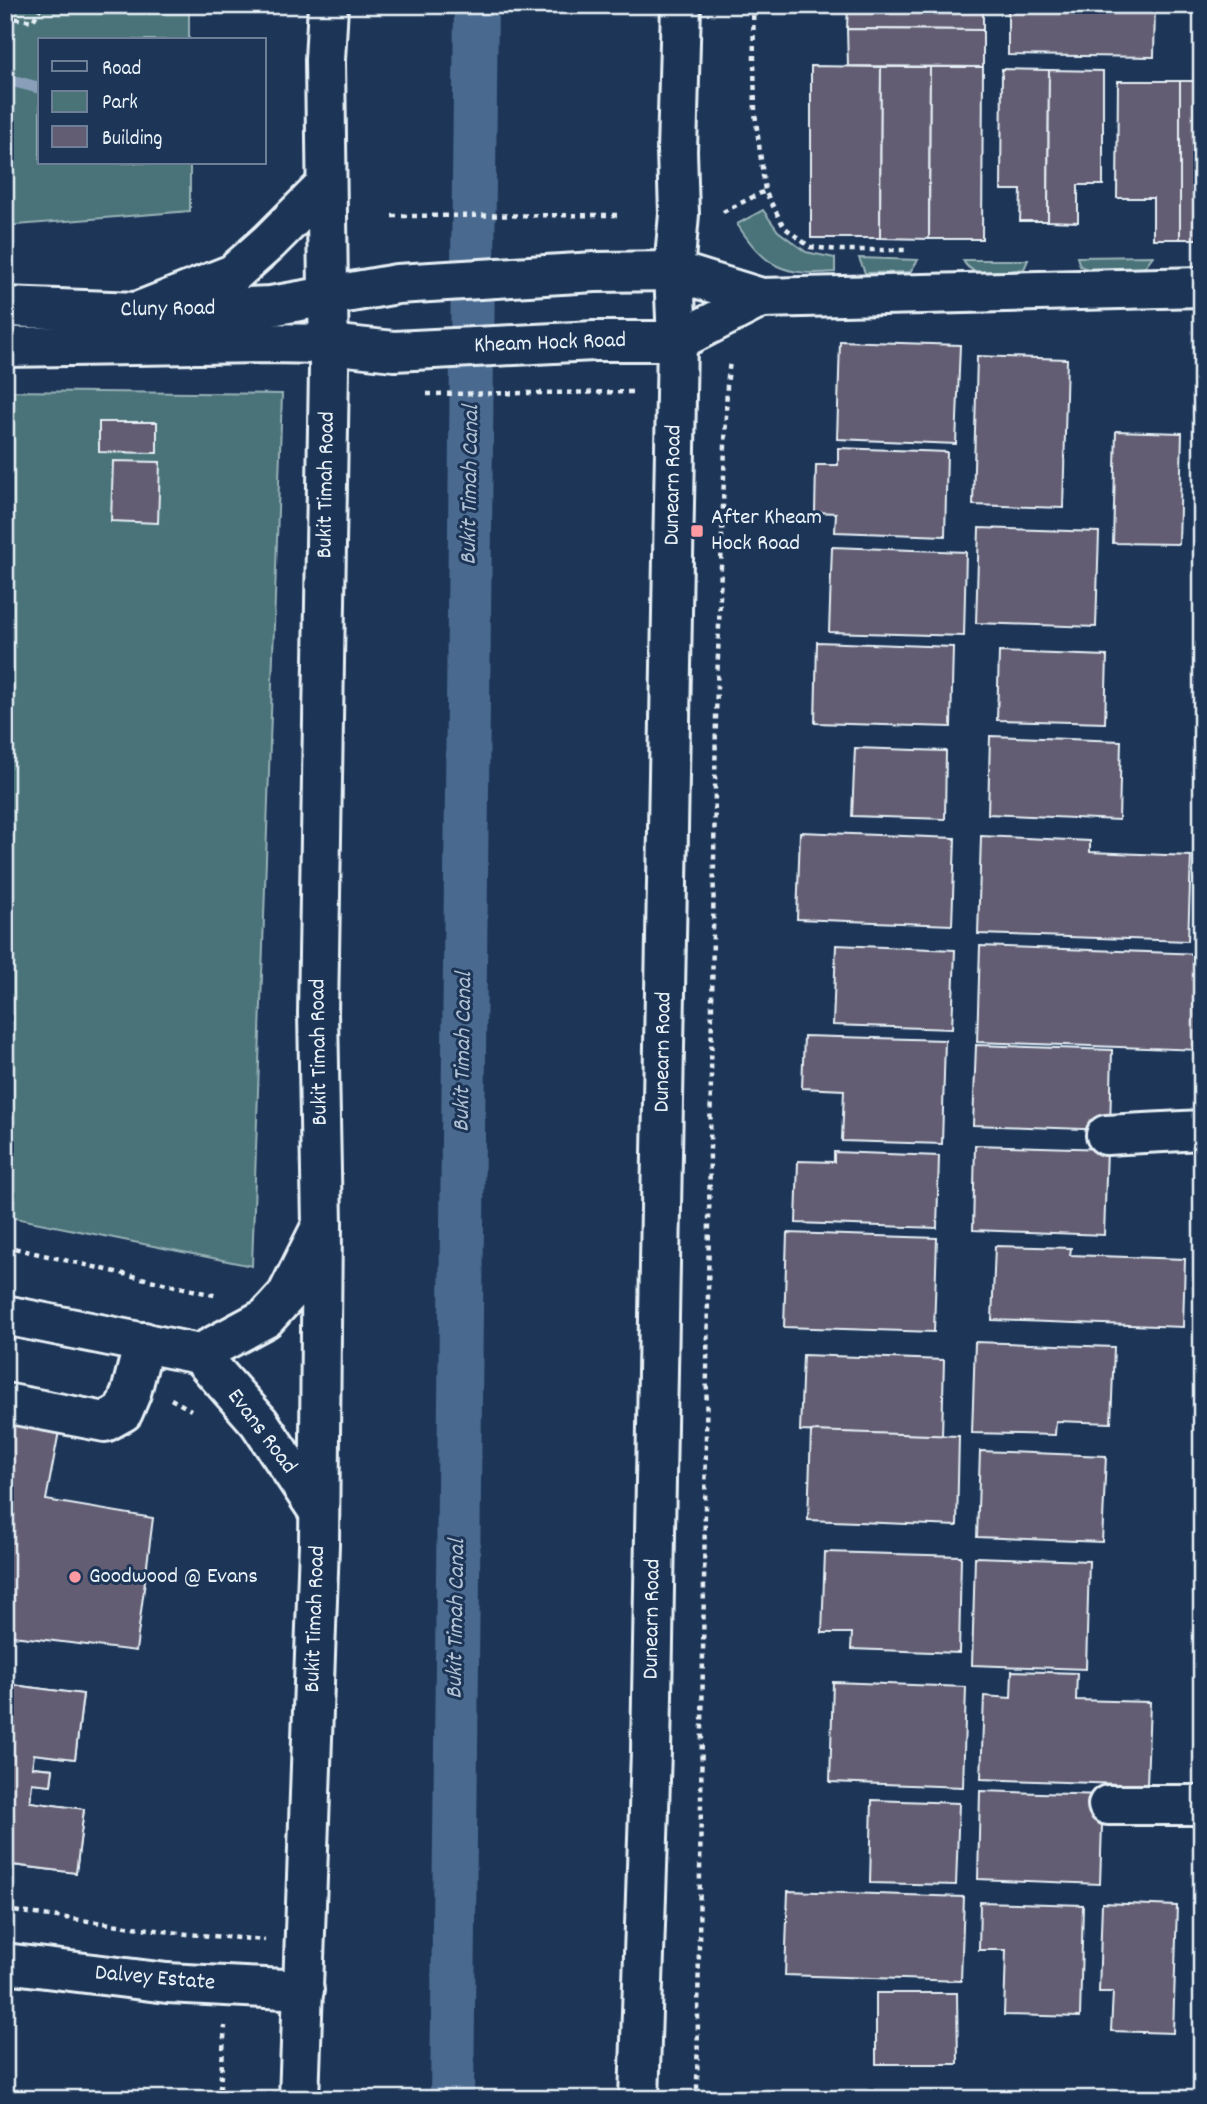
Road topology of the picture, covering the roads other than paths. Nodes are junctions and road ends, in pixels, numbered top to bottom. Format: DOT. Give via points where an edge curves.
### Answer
graph roads {
  1 [pos="328,5"];
  2 [pos="681,5"];
  3 [pos="326,186"];
  4 [pos="674,271"];
  5 [pos="1202,287"];
  6 [pos="330,295"];
  7 [pos="761,298"];
  8 [pos="5,307"];
  9 [pos="136,312"];
  10 [pos="677,341"];
  11 [pos="329,344"];
  12 [pos="5,347"];
  13 [pos="1202,1130"];
  14 [pos="1106,1135"];
  15 [pos="321,1225"];
  16 [pos="5,1315"];
  17 [pos="144,1342"];
  18 [pos="199,1354"];
  19 [pos="5,1403"];
  20 [pos="319,1512"];
  21 [pos="1108,1805"];
  22 [pos="1202,1805"];
  23 [pos="5,1963"];
  24 [pos="304,1990"];
  25 [pos="299,2099"];
  26 [pos="639,2099"];
  1 -- 3 [label="main road, Bukit Timah Road"];
  2 -- 4 [label="main road, Dunearn Road"];
  3 -- 6 [label="main road, Bukit Timah Road"];
  3 -- 9 [label="main road" via="233,274"];
  4 -- 6 [label="main road, Kheam Hock Road" via="397,285"];
  4 -- 7 [label="main road, Kheam Hock Road"];
  4 -- 10 [label="main road, Dunearn Road"];
  5 -- 7 [label="main road, Kheam Hock Road"];
  6 -- 9 [label="main road, Cluny Road" via="271,306"];
  6 -- 11 [label="main road, Bukit Timah Road"];
  7 -- 10 [label="main road, Kheam Hock Road"];
  8 -- 9 [label="main road, Cluny Road"];
  10 -- 11 [label="main road, Kheam Hock Road" via="394,351"];
  10 -- 26 [label="main road, Dunearn Road" via="651,1751"];
  11 -- 12 [label="main road, Cluny Road"];
  11 -- 15 [label="main road, Bukit Timah Road" via="318,1013"];
  13 -- 14 [label="main road"];
  15 -- 18 [label="main road" via="286,1295 266,1318"];
  15 -- 20 [label="main road, Bukit Timah Road"];
  16 -- 17 [label="main road"];
  17 -- 18 [label="main road"];
  17 -- 19 [label="main road" via="123,1412 105,1422"];
  18 -- 20 [label="main road, Evans Road" via="259,1422"];
  20 -- 24 [label="main road, Bukit Timah Road"];
  21 -- 22 [label="main road"];
  23 -- 24 [label="main road, Dalvey Estate" via="167,1983"];
  24 -- 25 [label="main road, Bukit Timah Road"];
}
